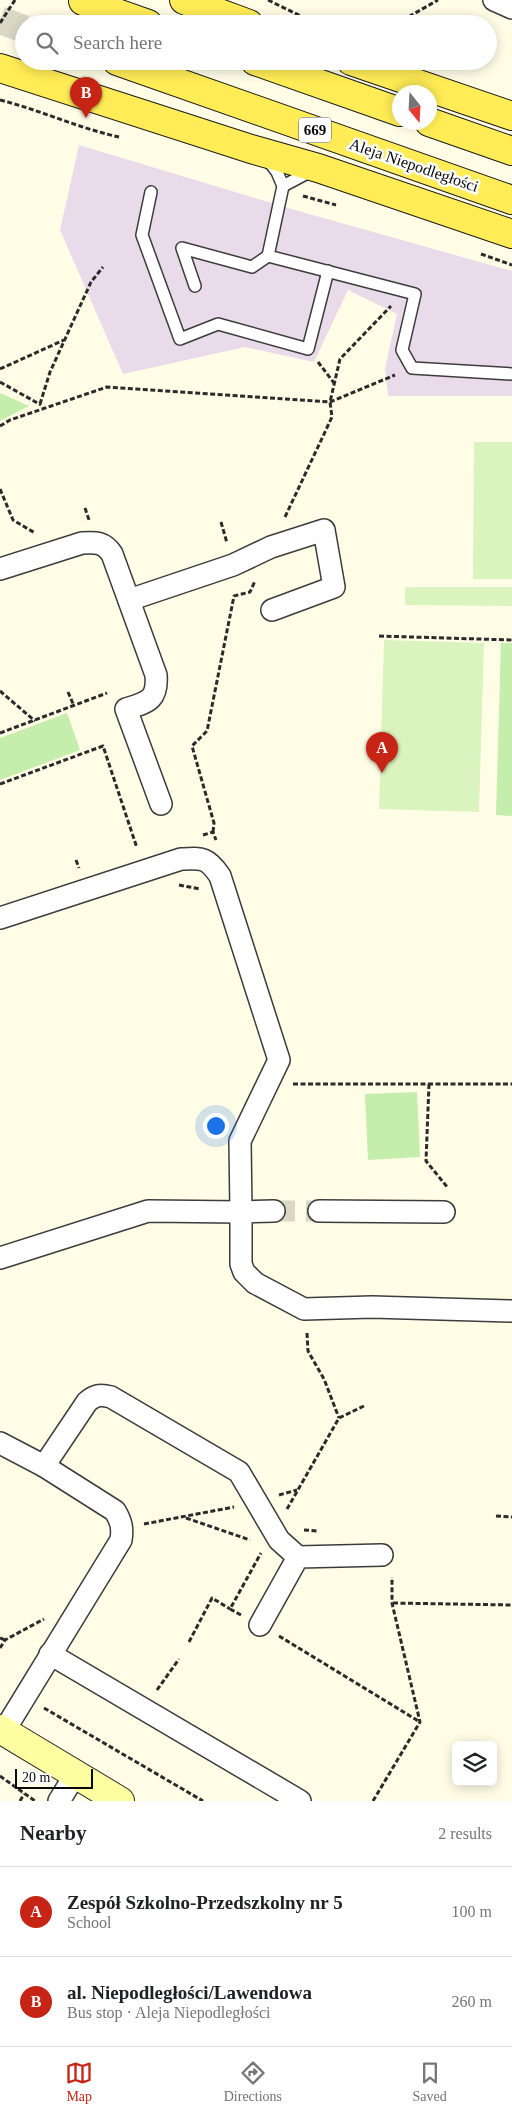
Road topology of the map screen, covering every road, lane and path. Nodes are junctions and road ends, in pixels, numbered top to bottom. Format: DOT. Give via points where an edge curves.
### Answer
graph roads {
  1 [pos="15,0"];
  2 [pos="184,0"];
  3 [pos="268,0"];
  4 [pos="438,0"];
  5 [pos="494,0"];
  6 [pos="83,1"];
  7 [pos="512,8"];
  8 [pos="123,15"];
  9 [pos="225,15"];
  10 [pos="299,15"];
  11 [pos="412,15"];
  12 [pos="0,23"];
  13 [pos="0,68"];
  14 [pos="143,70"];
  15 [pos="281,70"];
  16 [pos="377,70"];
  17 [pos="392,109"];
  18 [pos="512,116"];
  19 [pos="437,125"];
  20 [pos="251,149"];
  21 [pos="512,151"];
  22 [pos="318,168"];
  23 [pos="283,186"];
  24 [pos="151,192"];
  25 [pos="512,200"];
  26 [pos="512,234"];
  27 [pos="268,256"];
  28 [pos="102,267"];
  29 [pos="328,271"];
  30 [pos="195,286"];
  31 [pos="400,290"];
  32 [pos="64,340"];
  33 [pos="308,350"];
  34 [pos="412,368"];
  35 [pos="0,369"];
  36 [pos="512,374"];
  37 [pos="0,382"];
  38 [pos="334,384"];
  39 [pos="330,402"];
  40 [pos="40,404"];
  41 [pos="46,408"];
  42 [pos="0,426"];
  43 [pos="0,489"];
  44 [pos="36,533"];
  45 [pos="271,547"];
  46 [pos="0,569"];
  47 [pos="129,600"];
  48 [pos="272,610"];
  49 [pos="379,636"];
  50 [pos="512,640"];
  51 [pos="0,691"];
  52 [pos="68,692"];
  53 [pos="111,692"];
  54 [pos="74,706"];
  55 [pos="35,721"];
  56 [pos="0,733"];
  57 [pos="0,784"];
  58 [pos="161,804"];
  59 [pos="213,832"];
  60 [pos="140,856"];
  61 [pos="0,918"];
  62 [pos="268,1084"];
  63 [pos="428,1084"];
  64 [pos="512,1084"];
  65 [pos="450,1191"];
  66 [pos="319,1210"];
  67 [pos="274,1211"];
  68 [pos="241,1212"];
  69 [pos="444,1212"];
  70 [pos="0,1258"];
  71 [pos="304,1309"];
  72 [pos="512,1310"];
  73 [pos="339,1418"];
  74 [pos="0,1443"];
  75 [pos="44,1466"];
  76 [pos="297,1490"];
  77 [pos="257,1502"];
  78 [pos="496,1516"];
  79 [pos="512,1516"];
  80 [pos="185,1518"];
  81 [pos="144,1524"];
  82 [pos="304,1530"];
  83 [pos="323,1531"];
  84 [pos="256,1542"];
  85 [pos="382,1555"];
  86 [pos="298,1557"];
  87 [pos="392,1575"];
  88 [pos="392,1604"];
  89 [pos="512,1605"];
  90 [pos="230,1609"];
  91 [pos="46,1618"];
  92 [pos="260,1625"];
  93 [pos="0,1638"];
  94 [pos="4,1640"];
  95 [pos="189,1642"];
  96 [pos="0,1648"];
  97 [pos="50,1654"];
  98 [pos="179,1659"];
  99 [pos="156,1691"];
  100 [pos="25,1697"];
  101 [pos="420,1722"];
  102 [pos="2,1730"];
  103 [pos="75,1775"];
  104 [pos="0,1776"];
  105 [pos="24,1794"];
  106 [pos="20,1801"];
  107 [pos="35,1801"];
  108 [pos="59,1801"];
  109 [pos="120,1801"];
  110 [pos="203,1801"];
  111 [pos="300,1801"];
  112 [pos="373,1801"];
  1 -- 12 [label="path"];
  2 -- 9 [label="main road"];
  3 -- 10 [label="path"];
  4 -- 11 [label="path"];
  5 -- 7 [label="street"];
  6 -- 8 [label="main road"];
  13 -- 20 [label="main road"];
  14 -- 25 [label="main road, Aleja Niepodległości / 669"];
  15 -- 17 [label="main road"];
  16 -- 18 [label="main road"];
  19 -- 21 [label="main road"];
  20 -- 22 [label="main road"];
  20 -- 23 [label="lane" via="267,158"];
  22 -- 23 [label="lane"];
  22 -- 26 [label="main road"];
  23 -- 27 [label="lane"];
  24 -- 33 [label="lane" via="142,235 180,339 218,324"];
  27 -- 29 [label="lane"];
  27 -- 30 [label="lane" via="252,267 182,248"];
  28 -- 32 [label="path" via="91,282"];
  29 -- 31 [label="lane"];
  29 -- 33 [label="lane"];
  31 -- 34 [label="lane" via="415,294 402,350"];
  31 -- 38 [label="path" via="396,302 340,359"];
  32 -- 35 [label="path"];
  32 -- 40 [label="path"];
  33 -- 38 [label="path"];
  34 -- 36 [label="lane"];
  34 -- 39 [label="path"];
  37 -- 40 [label="path"];
  38 -- 39 [label="path"];
  39 -- 41 [label="path" via="107,387"];
  39 -- 45 [label="path" via="332,417"];
  40 -- 41 [label="path"];
  41 -- 42 [label="path"];
  43 -- 44 [label="path" via="13,520"];
  45 -- 47 [label="street" via="233,566"];
  45 -- 48 [label="street" via="324,530 334,587"];
  45 -- 59 [label="path" via="250,592 234,596 207,731 192,746 214,823"];
  46 -- 47 [label="street" via="82,543 95,542 106,546 112,554"];
  47 -- 58 [label="street" via="156,675 157,688 152,698 126,709"];
  49 -- 50 [label="path"];
  51 -- 55 [label="path"];
  52 -- 54 [label="path"];
  53 -- 54 [label="path"];
  54 -- 55 [label="path"];
  55 -- 56 [label="path"];
  57 -- 60 [label="path" via="103,746"];
  61 -- 62 [label="street" via="181,859 201,858 212,864 220,876 279,1060"];
  62 -- 63 [label="path"];
  62 -- 68 [label="street" via="240,1141"];
  63 -- 64 [label="path"];
  63 -- 65 [label="path" via="426,1160"];
  66 -- 69 [label="street"];
  67 -- 68 [label="street"];
  68 -- 70 [label="street" via="148,1211"];
  68 -- 71 [label="street" via="244,1272 255,1283"];
  71 -- 72 [label="street"];
  71 -- 73 [label="path" via="308,1351 324,1379"];
  74 -- 75 [label="street"];
  75 -- 77 [label="street" via="87,1402 102,1395 111,1397 239,1472"];
  75 -- 97 [label="street" via="115,1511 122,1532 121,1540"];
  76 -- 77 [label="path"];
  77 -- 80 [label="path"];
  77 -- 86 [label="street" via="279,1540"];
  78 -- 79 [label="path"];
  80 -- 81 [label="path"];
  80 -- 84 [label="path"];
  82 -- 83 [label="path"];
  85 -- 86 [label="street"];
  86 -- 92 [label="street"];
  87 -- 88 [label="path"];
  88 -- 89 [label="path"];
  88 -- 101 [label="path"];
  90 -- 95 [label="path" via="212,1598"];
  91 -- 94 [label="path"];
  92 -- 101 [label="path"];
  93 -- 94 [label="path"];
  94 -- 96 [label="path"];
  97 -- 100 [label="street"];
  97 -- 111 [label="street"];
  98 -- 99 [label="path"];
  100 -- 102 [label="street"];
  100 -- 110 [label="path"];
  101 -- 112 [label="path"];
  102 -- 103 [label="street"];
  103 -- 108 [label="street"];
  103 -- 109 [label="street"];
  104 -- 105 [label="path"];
  105 -- 106 [label="path"];
  105 -- 107 [label="path"];
}
